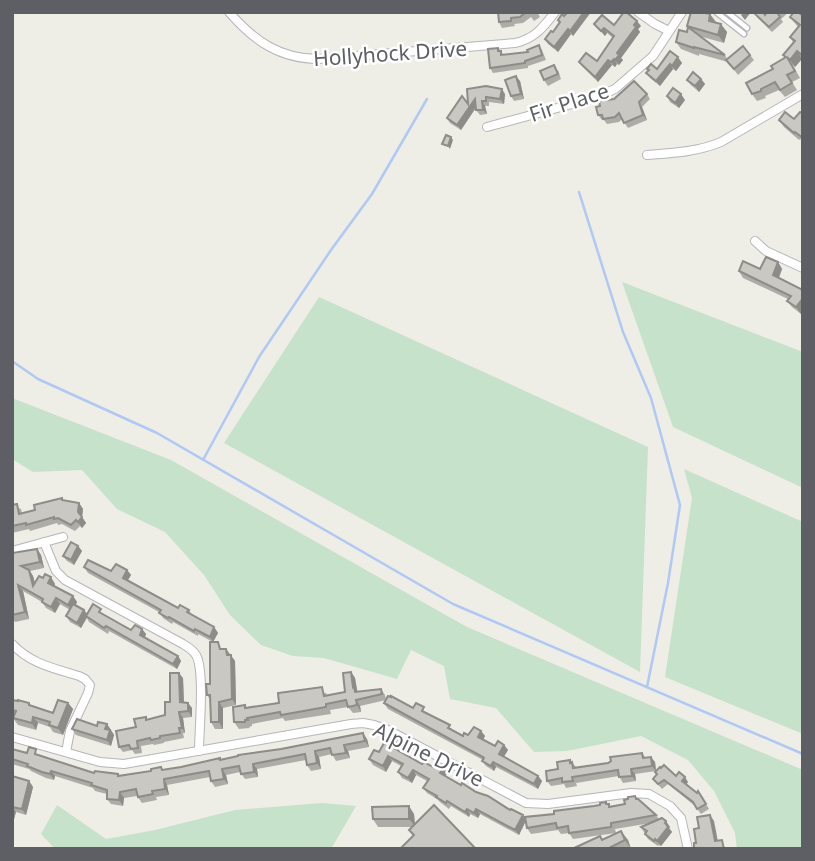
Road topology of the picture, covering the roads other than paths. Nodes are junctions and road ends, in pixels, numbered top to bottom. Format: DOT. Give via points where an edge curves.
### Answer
graph roads {
  1 [pos="229,12"];
  2 [pos="555,12"];
  3 [pos="638,12"];
  4 [pos="682,12"];
  5 [pos="716,12"];
  6 [pos="727,12"];
  7 [pos="669,31"];
  8 [pos="803,94"];
  9 [pos="486,127"];
  10 [pos="647,155"];
  11 [pos="755,241"];
  12 [pos="803,268"];
  13 [pos="63,537"];
  14 [pos="44,542"];
  15 [pos="12,551"];
  16 [pos="12,644"];
  17 [pos="12,737"];
  18 [pos="199,751"];
  19 [pos="66,752"];
  20 [pos="688,849"];
  1 -- 2 [label="street, Hollyhock Drive" via="249,34 271,48 296,58 319,60 515,43 533,37"];
  3 -- 7 [label="street"];
  4 -- 7 [label="street, Fir Place"];
  5 -- 6 [label="lane" via="746,31"];
  7 -- 9 [label="street, Fir Place" via="653,56 615,89"];
  8 -- 10 [label="street" via="709,147"];
  11 -- 12 [label="street"];
  13 -- 14 [label="street"];
  14 -- 15 [label="street"];
  14 -- 18 [label="street" via="65,580 196,654 200,668"];
  16 -- 19 [label="street" via="31,661 85,679 90,685"];
  17 -- 19 [label="street, Alpine Drive"];
  18 -- 19 [label="street, Alpine Drive" via="124,764"];
  18 -- 20 [label="street, Alpine Drive" via="351,724 374,725 526,803 649,794 681,818"];
}
